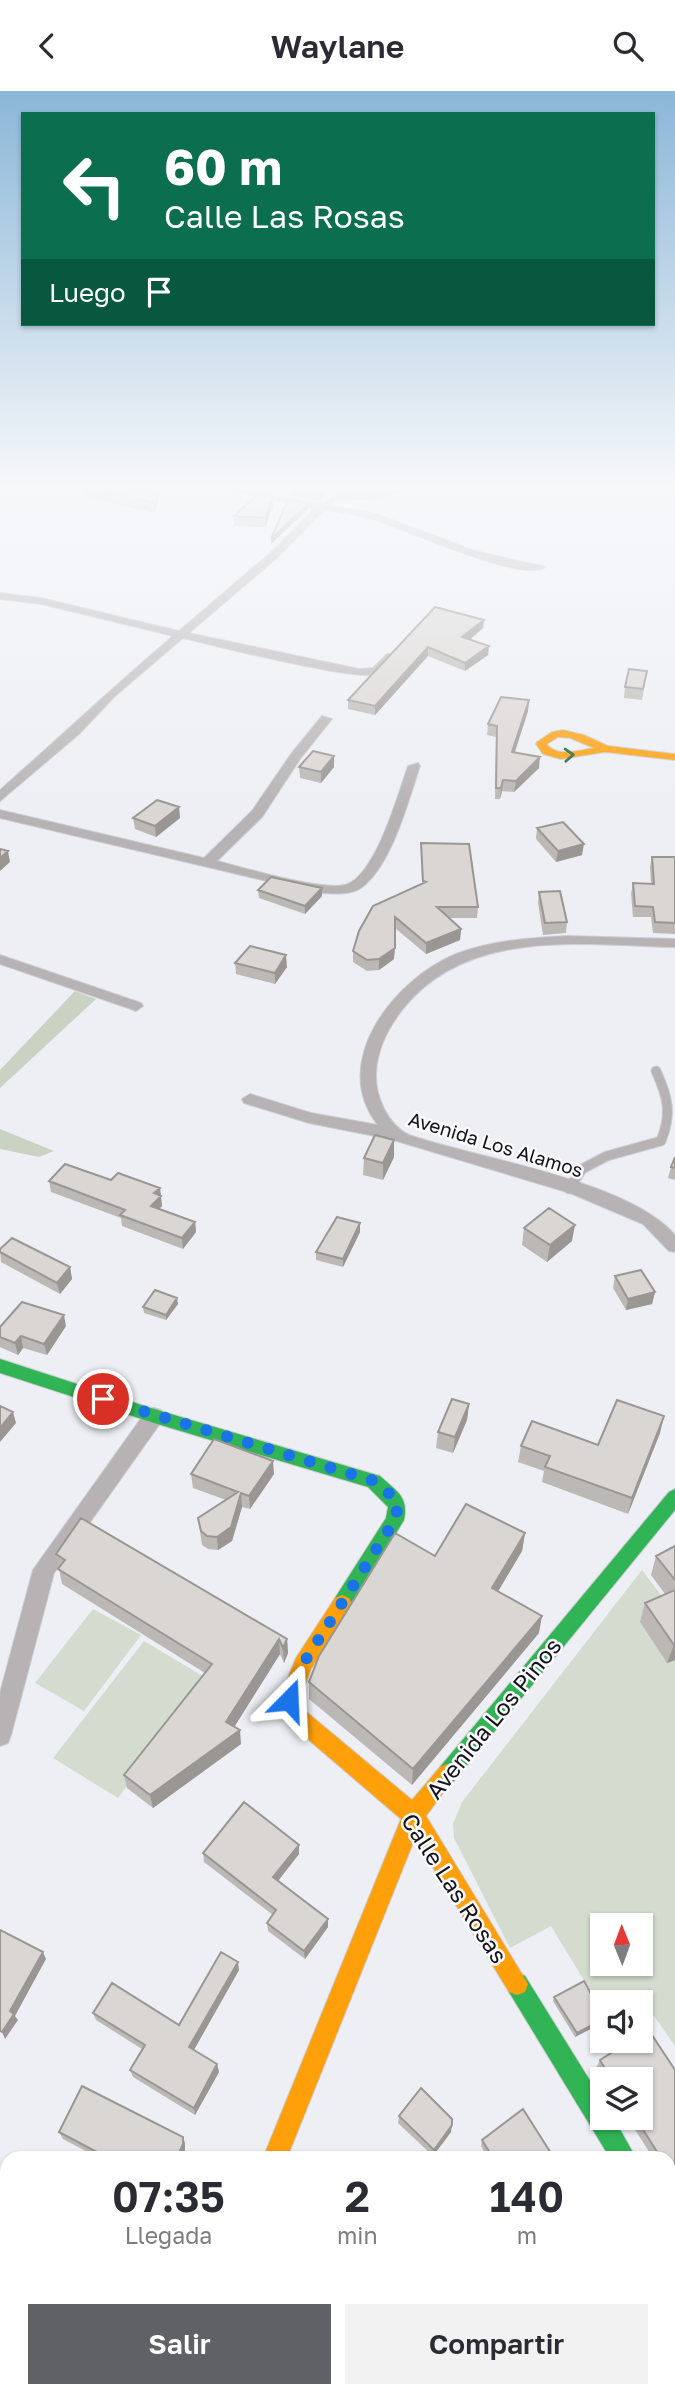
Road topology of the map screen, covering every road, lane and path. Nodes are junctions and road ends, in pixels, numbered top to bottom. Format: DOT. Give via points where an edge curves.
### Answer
graph roads {
  1 [pos="13,598"];
  2 [pos="223,598"];
  3 [pos="179,635"];
  4 [pos="394,652"];
  5 [pos="326,719"];
  6 [pos="605,749"];
  7 [pos="675,757"];
  8 [pos="414,766"];
  9 [pos="0,797"];
  10 [pos="0,814"];
  11 [pos="206,864"];
  12 [pos="675,943"];
  13 [pos="0,959"];
  14 [pos="136,1006"];
  15 [pos="656,1071"];
  16 [pos="250,1099"];
  17 [pos="395,1134"];
  18 [pos="569,1189"];
  19 [pos="675,1246"];
  20 [pos="0,1366"];
  21 [pos="154,1416"];
  22 [pos="675,1497"];
  23 [pos="0,1735"];
  24 [pos="413,1815"];
  25 [pos="278,2151"];
  26 [pos="620,2151"];
  1 -- 3 [label="street"];
  2 -- 3 [label="street"];
  3 -- 4 [label="street" via="369,673 380,669"];
  3 -- 9 [label="street"];
  5 -- 11 [label="street" via="257,814"];
  6 -- 7 [label="street"];
  8 -- 11 [label="street" via="383,846 356,885 318,889"];
  10 -- 11 [label="street"];
  12 -- 17 [label="street, Avenida Los Alamos" via="528,942 450,962 419,979 376,1036 367,1068 368,1093"];
  13 -- 14 [label="street"];
  15 -- 18 [label="lane" via="668,1096 672,1120 661,1141 607,1156 582,1169"];
  16 -- 17 [label="street" via="309,1118"];
  17 -- 18 [label="street, Avenida Los Alamos"];
  18 -- 19 [label="street, Avenida Los Alamos" via="651,1221"];
  20 -- 21 [label="street, Calle Las Rosas"];
  21 -- 23 [label="street" via="44,1570"];
  21 -- 24 [label="street, Calle Las Rosas" via="374,1481 398,1505 395,1520 303,1664 289,1700 296,1716"];
  22 -- 24 [label="street, Avenida Los Pinos"];
  24 -- 25 [label="street, Avenida Los Pinos"];
  24 -- 26 [label="street, Calle Las Rosas"];
}
